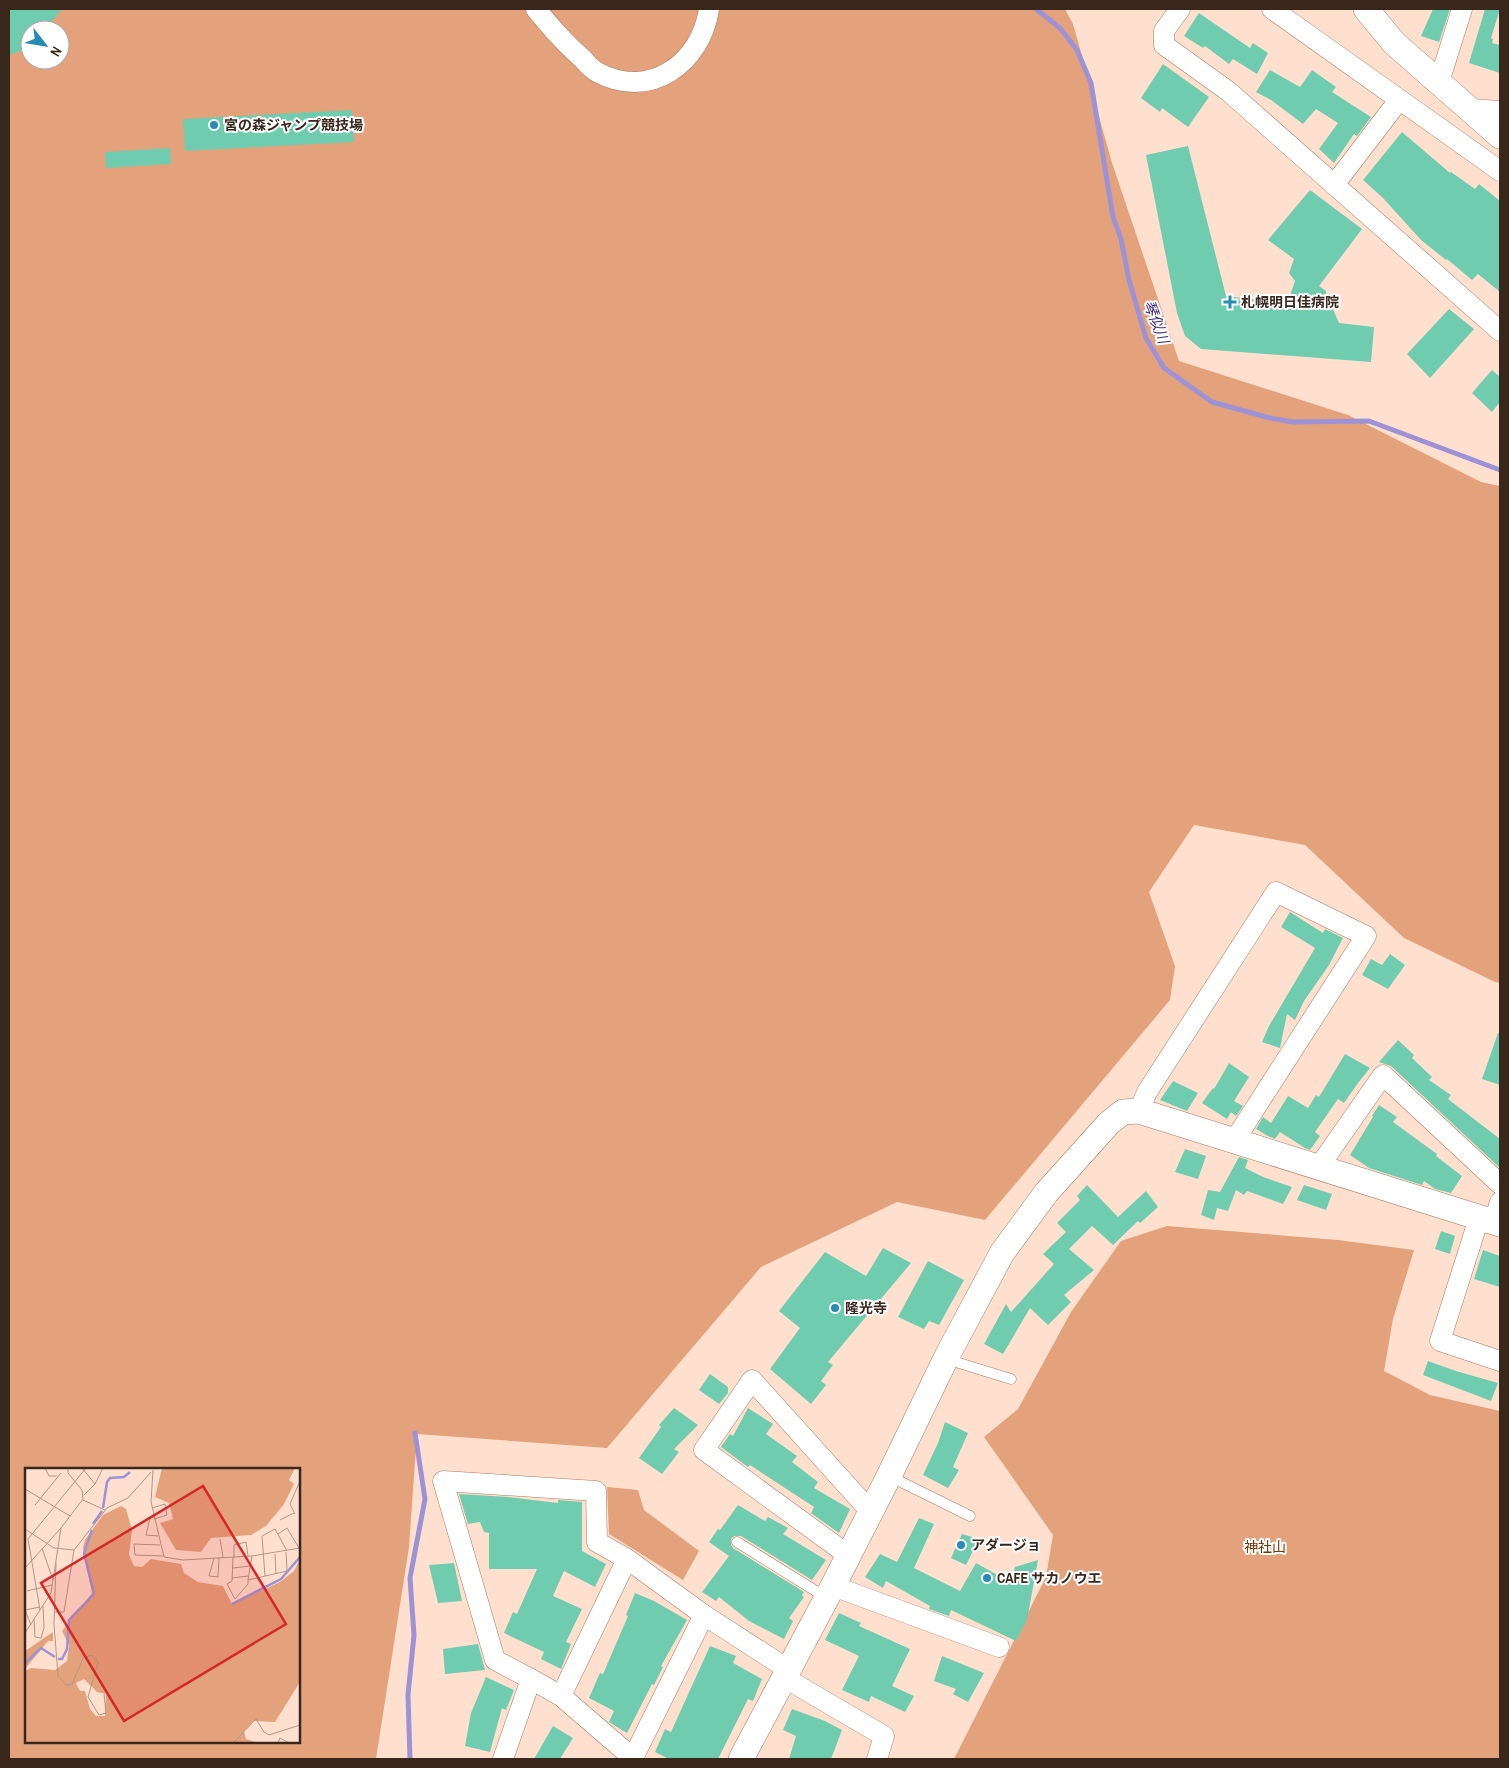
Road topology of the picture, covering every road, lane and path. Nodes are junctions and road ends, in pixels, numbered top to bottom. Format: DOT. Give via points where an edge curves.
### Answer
graph roads {
  1 [pos="536,9"];
  2 [pos="710,9"];
  3 [pos="1180,9"];
  4 [pos="1272,9"];
  5 [pos="1366,9"];
  6 [pos="1462,9"];
  7 [pos="1439,82"];
  8 [pos="1399,100"];
  9 [pos="1470,109"];
  10 [pos="1500,111"];
  11 [pos="1500,136"];
  12 [pos="1500,171"];
  13 [pos="1334,185"];
  14 [pos="1500,331"];
  15 [pos="1139,1110"];
  16 [pos="1234,1141"];
  17 [pos="1318,1168"];
  18 [pos="1500,1184"];
  19 [pos="1493,1217"];
  20 [pos="947,1356"];
  21 [pos="1500,1361"];
  22 [pos="1011,1379"];
  23 [pos="889,1476"];
  24 [pos="871,1512"];
  25 [pos="970,1516"];
  26 [pos="737,1542"];
  27 [pos="848,1555"];
  28 [pos="627,1559"];
  29 [pos="830,1592"];
  30 [pos="704,1615"];
  31 [pos="999,1647"];
  32 [pos="787,1674"];
  33 [pos="531,1679"];
  34 [pos="561,1696"];
  35 [pos="503,1759"];
  36 [pos="633,1759"];
  37 [pos="741,1759"];
  38 [pos="877,1759"];
  1 -- 2 [label="street" via="563,42 595,71 614,80 638,82 663,76 680,64 696,46 707,24"];
  3 -- 13 [label="street" via="1164,31 1164,45 1228,91"];
  4 -- 8 [label="street"];
  5 -- 7 [label="street" via="1394,43"];
  6 -- 7 [label="street"];
  7 -- 9 [label="street"];
  8 -- 12 [label="street"];
  8 -- 13 [label="street"];
  9 -- 10 [label="street"];
  9 -- 11 [label="street"];
  13 -- 14 [label="street"];
  15 -- 16 [label="street"];
  15 -- 16 [label="street" via="1147,1092 1276,892 1366,936"];
  15 -- 20 [label="street" via="1123,1112 1109,1123 1046,1193 1002,1253"];
  16 -- 17 [label="street"];
  17 -- 18 [label="street" via="1384,1074"];
  17 -- 19 [label="street"];
  19 -- 21 [label="street" via="1440,1341"];
  20 -- 22 [label="lane" via="959,1363"];
  20 -- 23 [label="street"];
  23 -- 24 [label="street"];
  23 -- 25 [label="lane"];
  24 -- 27 [label="street"];
  24 -- 27 [label="street" via="752,1380 704,1450"];
  26 -- 29 [label="lane"];
  27 -- 29 [label="street"];
  28 -- 30 [label="street"];
  28 -- 33 [label="street" via="597,1542 596,1491 443,1481 495,1660"];
  28 -- 34 [label="street"];
  29 -- 31 [label="street"];
  29 -- 32 [label="street"];
  30 -- 32 [label="street"];
  30 -- 36 [label="street"];
  32 -- 37 [label="street"];
  32 -- 38 [label="street" via="884,1736"];
  33 -- 34 [label="street"];
  33 -- 35 [label="street"];
  34 -- 36 [label="street"];
}
